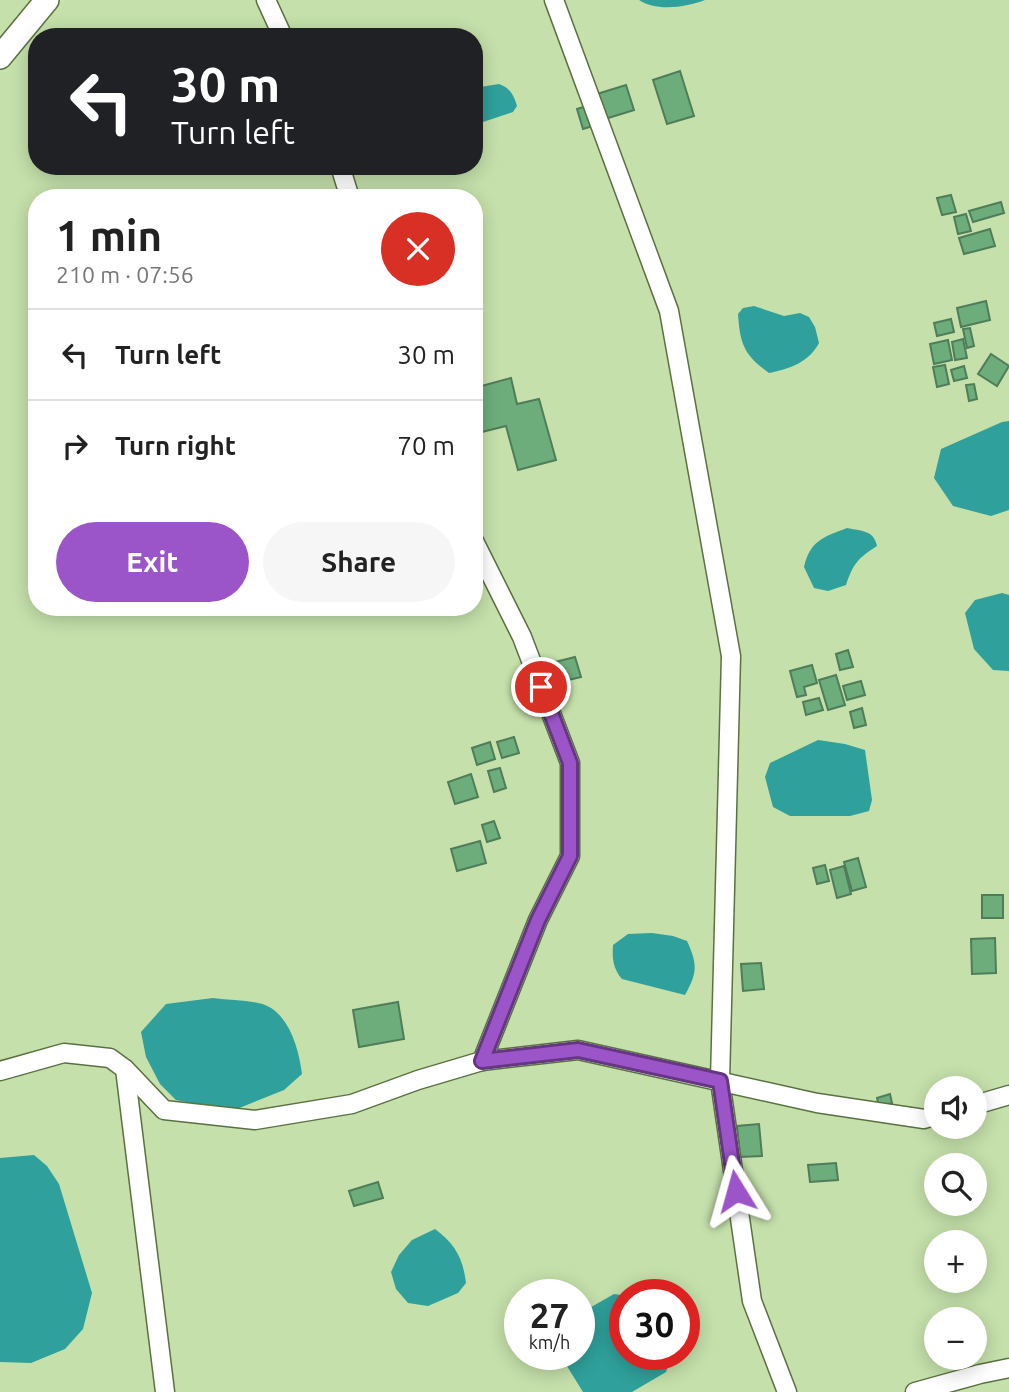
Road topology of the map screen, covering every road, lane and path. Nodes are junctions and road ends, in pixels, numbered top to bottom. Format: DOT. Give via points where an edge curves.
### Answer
graph roads {
  1 [pos="47,0"];
  2 [pos="267,0"];
  3 [pos="554,0"];
  4 [pos="279,28"];
  5 [pos="0,57"];
  6 [pos="483,559"];
  7 [pos="482,1061"];
  8 [pos="125,1069"];
  9 [pos="0,1071"];
  10 [pos="720,1081"];
  11 [pos="1009,1095"];
  12 [pos="987,1101"];
  13 [pos="924,1119"];
  14 [pos="1009,1368"];
  15 [pos="165,1392"];
  16 [pos="787,1392"];
  17 [pos="915,1392"];
  1 -- 5 [label="street"];
  2 -- 4 [label="street"];
  3 -- 10 [label="street" via="669,311 731,656"];
  6 -- 7 [label="street" via="522,636 570,763 570,856 538,920"];
  7 -- 8 [label="street" via="352,1104 256,1120 164,1110"];
  7 -- 10 [label="street" via="578,1050"];
  8 -- 9 [label="street" via="110,1058 64,1054"];
  8 -- 15 [label="street"];
  10 -- 13 [label="street"];
  10 -- 16 [label="street" via="752,1301"];
  11 -- 12 [label="street"];
  14 -- 17 [label="street"];
}
